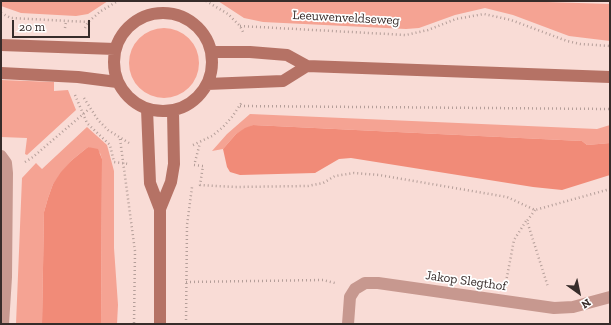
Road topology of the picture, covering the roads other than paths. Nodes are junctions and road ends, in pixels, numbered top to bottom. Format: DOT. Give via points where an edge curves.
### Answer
graph roads {
  1 [pos="1,45"];
  2 [pos="115,49"];
  3 [pos="212,52"];
  4 [pos="307,66"];
  5 [pos="1,73"];
  6 [pos="610,77"];
  7 [pos="117,82"];
  8 [pos="208,84"];
  9 [pos="147,109"];
  10 [pos="173,111"];
  11 [pos="4,162"];
  12 [pos="160,209"];
  13 [pos="3,277"];
  14 [pos="610,297"];
  15 [pos="3,324"];
  16 [pos="160,324"];
  17 [pos="348,324"];
  1 -- 2 [label="main road"];
  2 -- 3 [label="main road" via="122,34 134,22 149,14 166,12 182,16 197,26 207,39"];
  2 -- 7 [label="main road" via="113,60"];
  3 -- 4 [label="main road" via="287,55"];
  3 -- 8 [label="main road" via="213,65"];
  4 -- 6 [label="main road"];
  4 -- 8 [label="main road" via="283,80"];
  5 -- 7 [label="main road"];
  7 -- 9 [label="main road" via="124,94"];
  8 -- 10 [label="main road" via="193,102"];
  9 -- 10 [label="main road" via="159,112"];
  9 -- 12 [label="main road" via="150,183"];
  10 -- 12 [label="main road" via="174,164 171,182"];
  11 -- 13 [label="street"];
  12 -- 16 [label="main road"];
  13 -- 15 [label="street"];
  14 -- 17 [label="street, Jakop Slegthof" via="573,308 554,308 365,283 355,289 350,297"];
}
